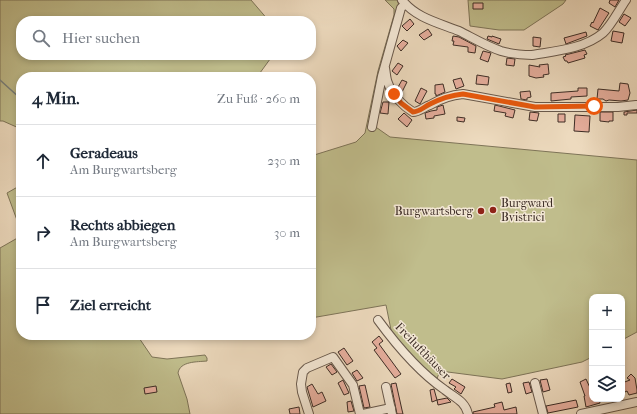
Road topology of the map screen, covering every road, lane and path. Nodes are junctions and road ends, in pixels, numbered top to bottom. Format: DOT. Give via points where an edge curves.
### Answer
graph roads {
  1 [pos="626,0"];
  2 [pos="403,2"];
  3 [pos="385,68"];
  4 [pos="637,104"];
  5 [pos="372,127"];
  6 [pos="378,320"];
  7 [pos="535,383"];
  8 [pos="386,387"];
  9 [pos="637,402"];
  10 [pos="392,411"];
  11 [pos="309,414"];
  12 [pos="360,414"];
  13 [pos="363,414"];
  14 [pos="468,414"];
  15 [pos="543,414"];
  16 [pos="581,414"];
  1 -- 2 [label="street" via="604,32 596,38 576,47 532,55 519,55 500,50 428,19"];
  2 -- 3 [label="street"];
  3 -- 4 [label="street" via="388,83 394,94 413,112 454,95 463,94 535,107 618,107"];
  3 -- 5 [label="street"];
  6 -- 14 [label="street, Freilufthäuser" via="428,377 464,404"];
  7 -- 15 [label="street"];
  8 -- 10 [label="street"];
  9 -- 16 [label="street"];
  10 -- 13 [label="street"];
  11 -- 12 [label="street" via="302,392 303,372 333,356 353,385"];
}
